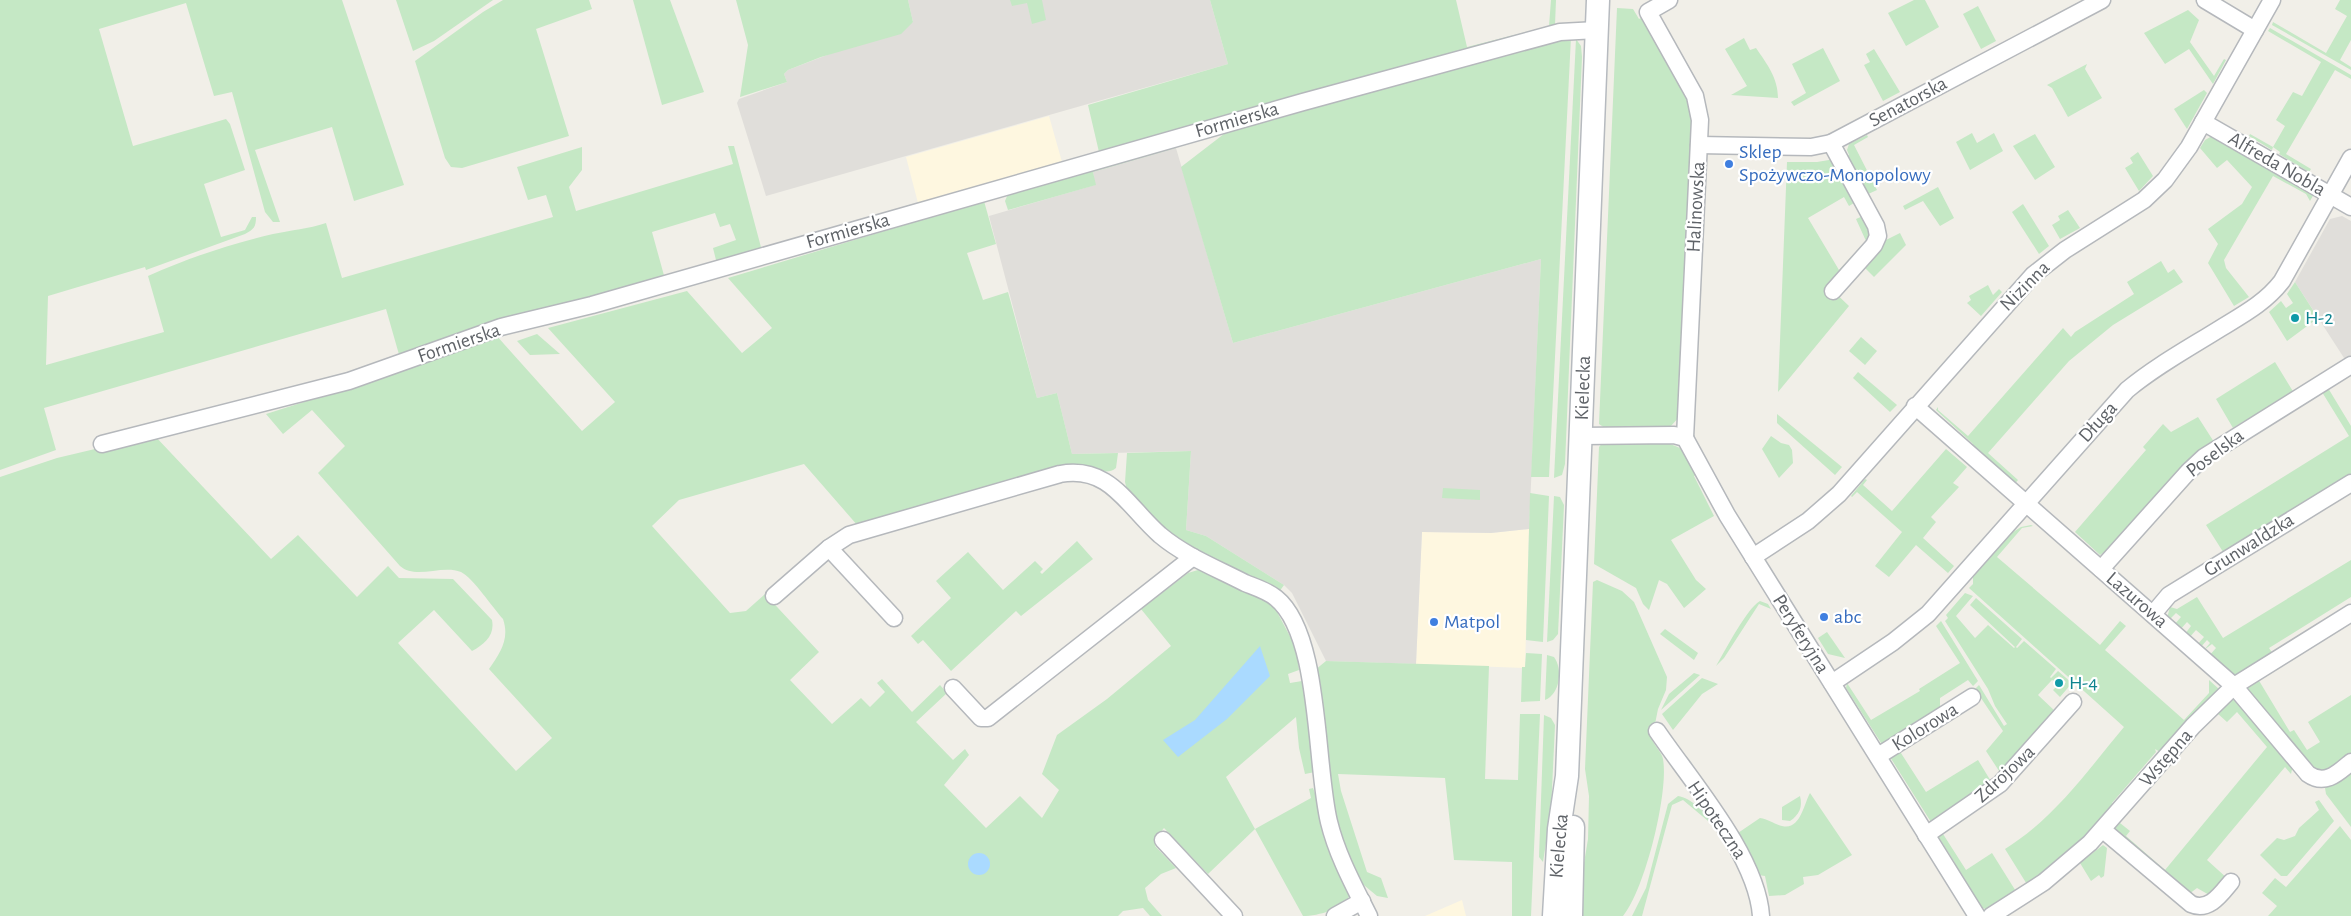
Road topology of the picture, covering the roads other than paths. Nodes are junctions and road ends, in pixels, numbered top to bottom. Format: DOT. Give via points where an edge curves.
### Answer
graph roads {
  1 [pos="1598,0"];
  2 [pos="1669,0"];
  3 [pos="2102,0"];
  4 [pos="2205,0"];
  5 [pos="2272,0"];
  6 [pos="1597,30"];
  7 [pos="2255,30"];
  8 [pos="2203,122"];
  9 [pos="1831,143"];
  10 [pos="1699,145"];
  11 [pos="2351,158"];
  12 [pos="2331,195"];
  13 [pos="2351,206"];
  14 [pos="1833,291"];
  15 [pos="2351,365"];
  16 [pos="1915,406"];
  17 [pos="1581,436"];
  18 [pos="1686,438"];
  19 [pos="102,444"];
  20 [pos="2351,483"];
  21 [pos="2026,503"];
  22 [pos="829,548"];
  23 [pos="1753,557"];
  24 [pos="1193,558"];
  25 [pos="2101,569"];
  26 [pos="774,596"];
  27 [pos="2351,613"];
  28 [pos="2152,614"];
  29 [pos="894,618"];
  30 [pos="1832,682"];
  31 [pos="2234,686"];
  32 [pos="952,688"];
  33 [pos="1972,697"];
  34 [pos="2073,702"];
  35 [pos="1657,732"];
  36 [pos="1878,756"];
  37 [pos="2351,762"];
  38 [pos="1567,776"];
  39 [pos="2103,830"];
  40 [pos="1926,835"];
  41 [pos="1163,840"];
  42 [pos="2231,882"];
  43 [pos="1365,909"];
  44 [pos="1234,916"];
  45 [pos="1335,916"];
  46 [pos="1554,916"];
  47 [pos="1571,916"];
  48 [pos="1761,916"];
  49 [pos="1977,916"];
  50 [pos="1991,916"];
  1 -- 6 [label="main road, Kielecka"];
  2 -- 10 [label="street, Halinowska" via="1648,12 1695,96 1699,112"];
  3 -- 9 [label="street, Senatorska"];
  4 -- 7 [label="street"];
  5 -- 7 [label="street, Nizinna"];
  6 -- 17 [label="main road, Kielecka"];
  6 -- 19 [label="street, Formierska" via="1560,32 1303,102 592,305 501,327 341,383"];
  7 -- 8 [label="street, Nizinna"];
  8 -- 12 [label="street, Alfreda Nobla"];
  8 -- 16 [label="street, Nizinna" via="2176,166 2155,190 2033,275"];
  9 -- 10 [label="street, Senatorska" via="1811,147"];
  9 -- 14 [label="street" via="1876,226 1878,236 1874,245"];
  10 -- 18 [label="street, Halinowska"];
  11 -- 12 [label="street, Długa"];
  12 -- 13 [label="street, Alfreda Nobla"];
  12 -- 21 [label="street, Długa" via="2271,295 2152,370 2127,390"];
  15 -- 25 [label="street, Poselska" via="2204,457"];
  16 -- 21 [label="street, Lazurowa"];
  16 -- 23 [label="street, Nizinna" via="1824,509"];
  17 -- 18 [label="street" via="1674,435"];
  17 -- 38 [label="main road, Kielecka"];
  18 -- 23 [label="street, Peryferyjna"];
  20 -- 28 [label="street, Grunwaldzka" via="2169,596"];
  21 -- 25 [label="street, Lazurowa"];
  21 -- 30 [label="street, Długa" via="1928,614 1910,630"];
  22 -- 24 [label="street" via="849,536 1073,472 1102,479 1162,536"];
  22 -- 26 [label="street"];
  22 -- 29 [label="street"];
  23 -- 30 [label="street, Peryferyjna"];
  24 -- 32 [label="street" via="988,718 981,718"];
  24 -- 43 [label="street" via="1275,597 1295,626 1309,664 1322,791 1329,824"];
  25 -- 28 [label="street, Lazurowa"];
  27 -- 31 [label="street, Wstępna"];
  28 -- 31 [label="street, Lazurowa"];
  30 -- 36 [label="street, Peryferyjna"];
  31 -- 37 [label="street, Lazurowa" via="2313,777 2329,778"];
  31 -- 39 [label="street, Wstępna" via="2193,726"];
  33 -- 36 [label="street, Kolorowa"];
  34 -- 40 [label="street, Zdrojowa" via="2000,784"];
  35 -- 48 [label="street, Hipoteczna" via="1745,860"];
  36 -- 40 [label="street, Peryferyjna"];
  38 -- 46 [label="main road, Kielecka" via="1559,830"];
  38 -- 47 [label="main road, Kielecka" via="1573,821"];
  39 -- 42 [label="street" via="2191,904 2200,907 2209,904"];
  39 -- 50 [label="street, Wstępna" via="2044,882"];
  40 -- 49 [label="street, Peryferyjna"];
  41 -- 44 [label="street"];
  43 -- 45 [label="street"];
}
